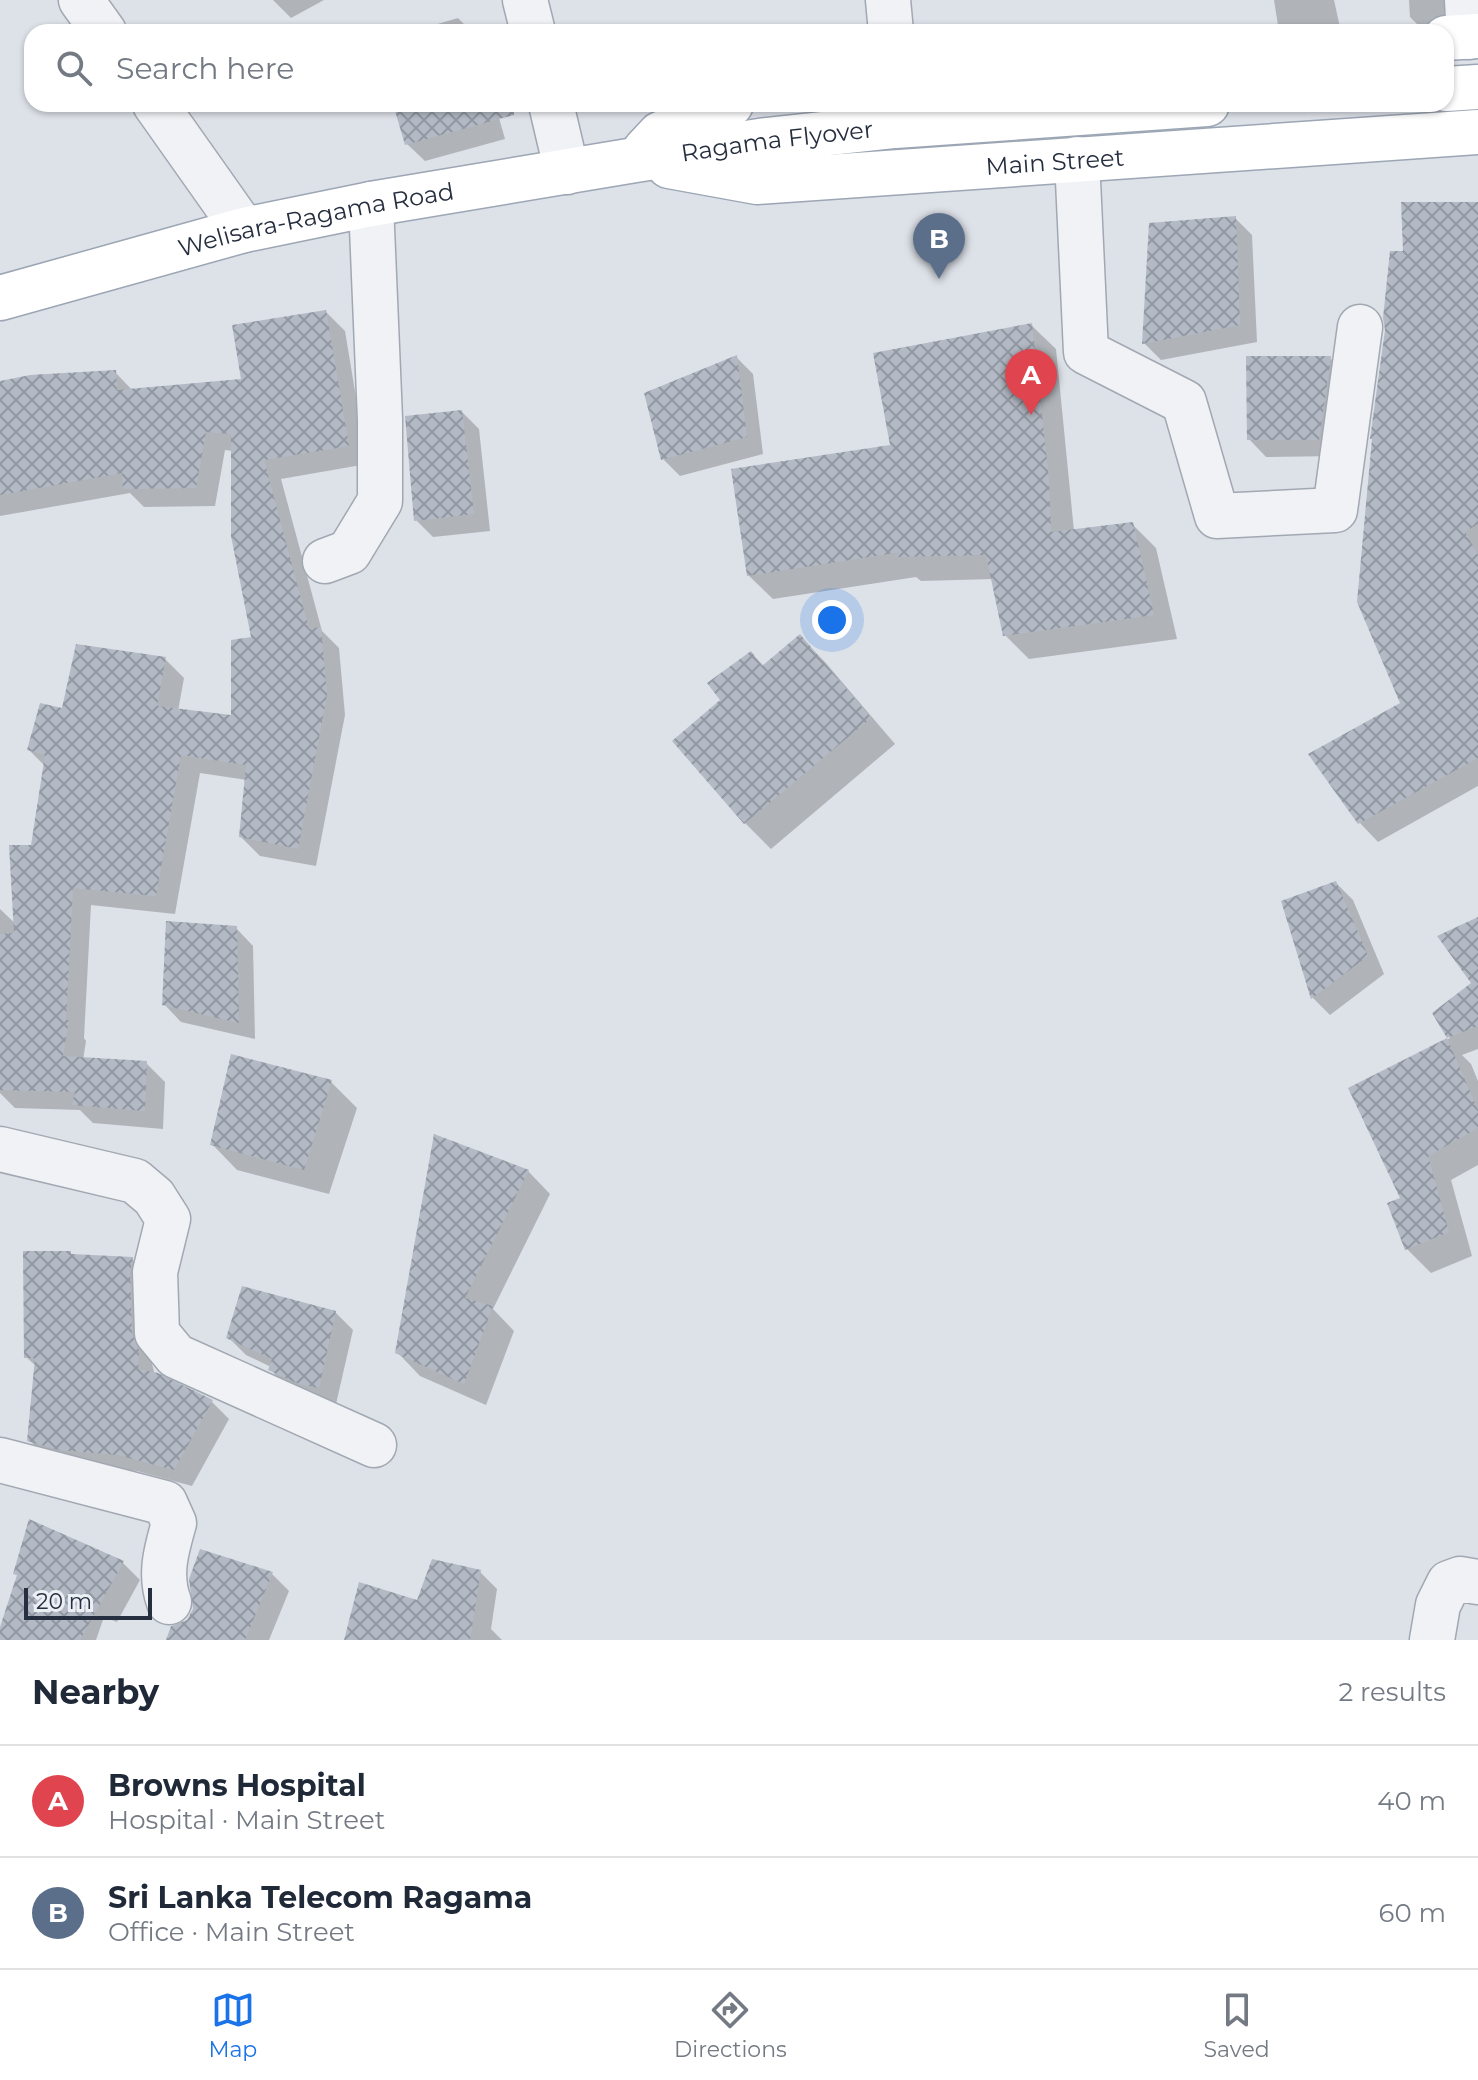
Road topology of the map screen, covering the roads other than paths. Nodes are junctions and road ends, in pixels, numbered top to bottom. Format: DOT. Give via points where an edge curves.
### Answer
graph roads {
  1 [pos="81,0"];
  2 [pos="525,0"];
  3 [pos="888,0"];
  4 [pos="98,24"];
  5 [pos="531,24"];
  6 [pos="890,24"];
  7 [pos="1478,87"];
  8 [pos="1454,88"];
  9 [pos="161,112"];
  10 [pos="553,112"];
  11 [pos="712,112"];
  12 [pos="1094,112"];
  13 [pos="1478,132"];
  14 [pos="1077,159"];
  15 [pos="635,160"];
  16 [pos="567,172"];
  17 [pos="371,204"];
  18 [pos="244,230"];
  19 [pos="0,298"];
  20 [pos="1360,327"];
  21 [pos="325,561"];
  22 [pos="0,1149"];
  23 [pos="374,1445"];
  24 [pos="0,1460"];
  25 [pos="1478,1582"];
  26 [pos="169,1602"];
  27 [pos="1432,1640"];
  1 -- 4 [label="street"];
  2 -- 5 [label="street"];
  3 -- 6 [label="street"];
  7 -- 8 [label="main road"];
  9 -- 18 [label="street"];
  10 -- 16 [label="street"];
  11 -- 15 [label="main road" via="660,134"];
  12 -- 15 [label="main road, Ragama Flyover" via="895,126"];
  13 -- 14 [label="main road, Main Street"];
  14 -- 15 [label="main road, Main Street" via="757,182"];
  14 -- 20 [label="street" via="1086,352 1184,402 1217,516 1335,510"];
  15 -- 16 [label="main road, Welisara-Ragama Road"];
  16 -- 17 [label="main road, Welisara-Ragama Road"];
  17 -- 18 [label="main road, Welisara-Ragama Road"];
  17 -- 21 [label="street" via="380,501 349,552"];
  18 -- 19 [label="main road, Welisara-Ragama Road"];
  22 -- 23 [label="street" via="135,1181 168,1219 155,1272 157,1333 176,1356"];
  24 -- 26 [label="street" via="165,1503 174,1523 164,1559 163,1586"];
  25 -- 27 [label="street" via="1449,1583 1438,1605"];
}
